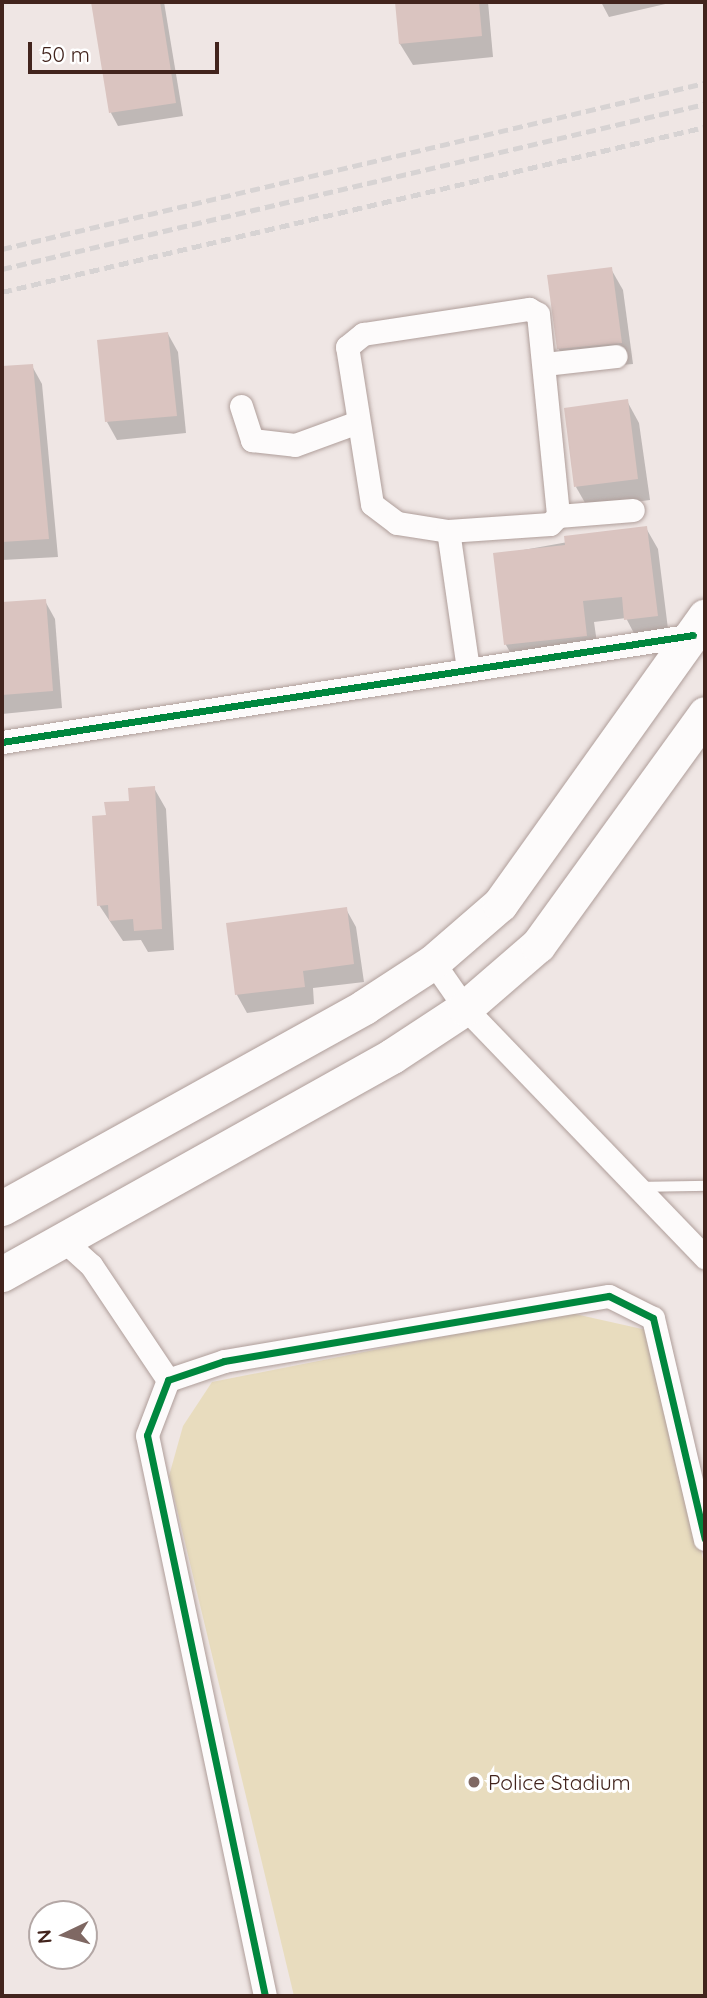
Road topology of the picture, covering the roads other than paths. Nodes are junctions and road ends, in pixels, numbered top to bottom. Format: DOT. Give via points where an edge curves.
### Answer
graph roads {
  1 [pos="616,356"];
  2 [pos="545,364"];
  3 [pos="241,406"];
  4 [pos="355,423"];
  5 [pos="634,510"];
  6 [pos="558,516"];
  7 [pos="448,531"];
  8 [pos="699,626"];
  9 [pos="468,669"];
  10 [pos="705,714"];
  11 [pos="2,742"];
  12 [pos="433,962"];
  13 [pos="465,1009"];
  14 [pos="635,1186"];
  15 [pos="705,1186"];
  16 [pos="2,1208"];
  17 [pos="62,1240"];
  18 [pos="705,1257"];
  19 [pos="2,1274"];
  20 [pos="168,1380"];
  21 [pos="705,1539"];
  22 [pos="265,1996"];
  1 -- 2 [label="street"];
  2 -- 4 [label="street" via="541,324 529,309 363,334 347,347"];
  2 -- 6 [label="street"];
  3 -- 4 [label="street" via="252,440 295,446"];
  4 -- 7 [label="street" via="380,515"];
  5 -- 6 [label="street"];
  6 -- 7 [label="street" via="550,524"];
  7 -- 9 [label="street"];
  8 -- 9 [label="street"];
  8 -- 12 [label="main road" via="500,904"];
  9 -- 11 [label="street"];
  10 -- 13 [label="main road" via="538,945"];
  12 -- 13 [label="street"];
  12 -- 16 [label="main road" via="365,1007"];
  13 -- 14 [label="street"];
  13 -- 17 [label="main road" via="392,1056"];
  14 -- 15 [label="lane"];
  14 -- 18 [label="street"];
  17 -- 19 [label="main road"];
  17 -- 20 [label="street" via="91,1265"];
  20 -- 21 [label="street" via="224,1361 609,1296 653,1318"];
  20 -- 22 [label="street" via="148,1435"];
}
